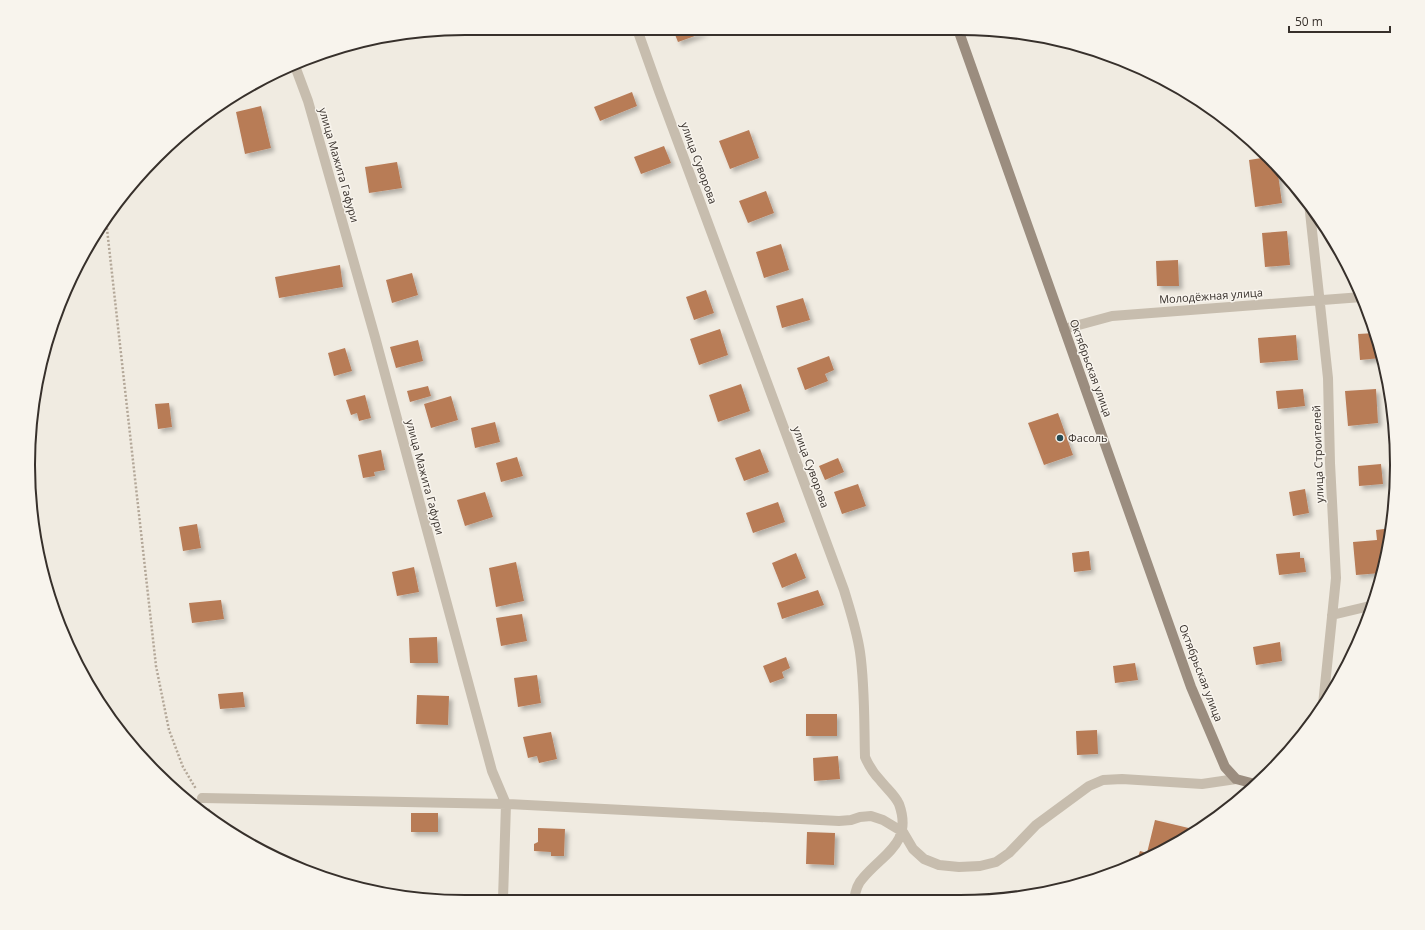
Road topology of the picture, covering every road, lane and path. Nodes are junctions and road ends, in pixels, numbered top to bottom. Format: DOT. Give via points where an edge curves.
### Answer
graph roads {
  1 [pos="639,35"];
  2 [pos="960,35"];
  3 [pos="296,70"];
  4 [pos="1310,216"];
  5 [pos="107,226"];
  6 [pos="1356,297"];
  7 [pos="1319,300"];
  8 [pos="1064,329"];
  9 [pos="1366,607"];
  10 [pos="1332,615"];
  11 [pos="1324,693"];
  12 [pos="1236,778"];
  13 [pos="1250,782"];
  14 [pos="202,798"];
  15 [pos="506,804"];
  16 [pos="209,811"];
  17 [pos="903,832"];
  18 [pos="503,895"];
  19 [pos="856,895"];
  1 -- 17 [label="street, улица Суворова" via="844,590 860,652 866,757 870,767 898,802"];
  2 -- 8 [label="street, Октябрьская улица"];
  3 -- 15 [label="street, улица Мажита Гафури" via="308,100 375,337 492,771"];
  4 -- 7 [label="street, улица Строителей"];
  5 -- 14 [label="path" via="156,666 169,730 183,767"];
  6 -- 7 [label="street, Молодёжная улица"];
  7 -- 8 [label="street, Молодёжная улица" via="1112,316"];
  7 -- 10 [label="street, улица Строителей" via="1328,378 1336,578"];
  8 -- 12 [label="street, Октябрьская улица" via="1191,687 1225,767"];
  9 -- 10 [label="street"];
  10 -- 11 [label="street, улица Строителей"];
  12 -- 13 [label="street"];
  12 -- 17 [label="street" via="1202,784 1103,780 1089,786 1036,826 1009,853 996,862 980,866 939,865 924,859 913,849"];
  14 -- 15 [label="street"];
  14 -- 16 [label="path"];
  15 -- 17 [label="street" via="839,821 871,816"];
  15 -- 18 [label="street, улица Мажита Гафури"];
  17 -- 19 [label="street" via="884,859 862,879"];
}
